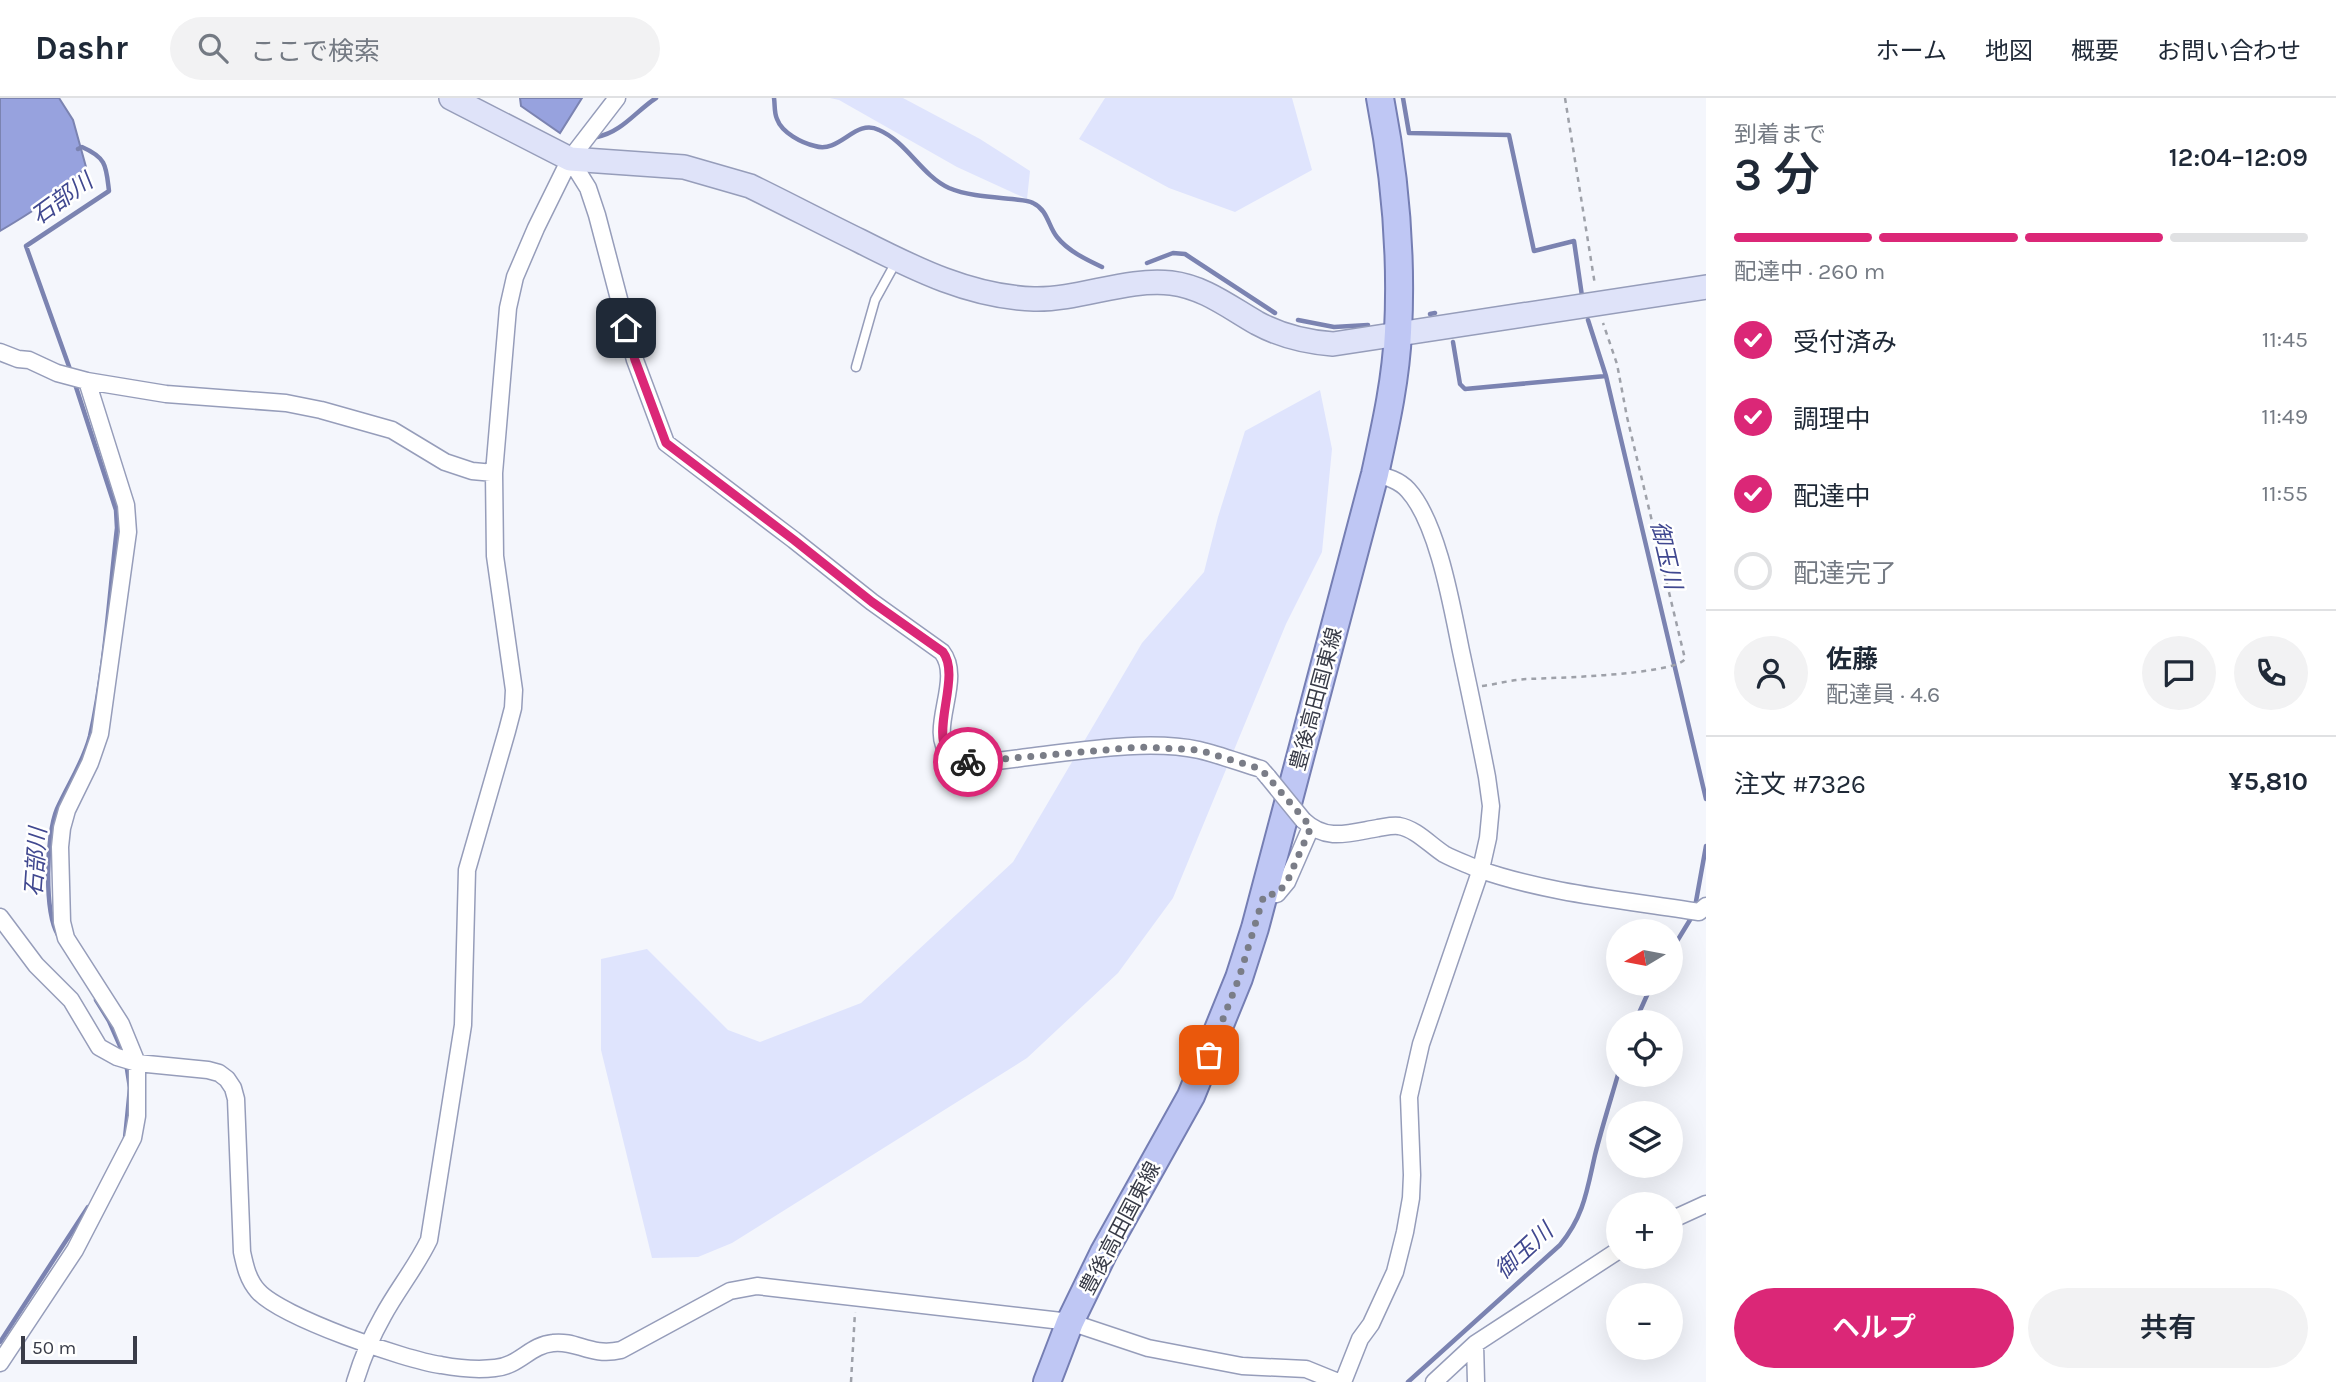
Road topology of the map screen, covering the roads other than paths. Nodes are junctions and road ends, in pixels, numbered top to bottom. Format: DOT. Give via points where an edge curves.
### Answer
graph roads {
  1 [pos="451,98"];
  2 [pos="617,98"];
  3 [pos="1380,98"];
  4 [pos="570,159"];
  5 [pos="897,260"];
  6 [pos="1706,287"];
  7 [pos="1398,334"];
  8 [pos="0,352"];
  9 [pos="856,367"];
  10 [pos="87,381"];
  11 [pos="494,473"];
  12 [pos="1375,474"];
  13 [pos="1307,824"];
  14 [pos="1481,869"];
  15 [pos="1264,895"];
  16 [pos="1698,909"];
  17 [pos="0,917"];
  18 [pos="127,1060"];
  19 [pos="1706,1204"];
  20 [pos="1683,1215"];
  21 [pos="1606,1258"];
  22 [pos="1070,1322"];
  23 [pos="369,1344"];
  24 [pos="1475,1344"];
  25 [pos="0,1363"];
  26 [pos="355,1382"];
  27 [pos="1047,1382"];
  28 [pos="1340,1382"];
  29 [pos="1433,1382"];
  30 [pos="1476,1382"];
  1 -- 4 [label="street"];
  2 -- 4 [label="street"];
  3 -- 7 [label="main road, 豊後高田国東線" via="1395,191 1400,260"];
  4 -- 5 [label="street" via="684,167 728,178"];
  4 -- 11 [label="street" via="515,277 504,339"];
  4 -- 13 [label="street, bridge" via="588,188 635,360 666,443 943,652 950,670 942,732 945,748 956,761 1095,750 1199,750 1261,769"];
  5 -- 7 [label="street" via="943,281 1014,298 1179,285 1208,294 1278,332 1314,343"];
  5 -- 9 [label="lane" via="875,300"];
  6 -- 7 [label="street"];
  7 -- 12 [label="main road, 豊後高田国東線"];
  8 -- 10 [label="street"];
  10 -- 11 [label="street" via="321,410 392,430 445,463"];
  10 -- 18 [label="street" via="126,505 128,532 100,734 62,828 60,907 66,938 121,1024"];
  11 -- 23 [label="street" via="495,556 513,671 513,708 467,870 463,1025 429,1240"];
  12 -- 14 [label="street" via="1408,489 1417,503 1432,535 1450,598 1491,806"];
  12 -- 15 [label="main road, 豊後高田国東線"];
  13 -- 14 [label="street" via="1334,834 1395,825 1408,828 1445,854"];
  13 -- 15 [label="street" via="1287,882 1277,894"];
  14 -- 16 [label="street" via="1569,893"];
  14 -- 28 [label="street" via="1421,1044 1409,1097 1411,1198 1395,1272"];
  15 -- 22 [label="main road, 豊後高田国東線" via="1239,978 1191,1096"];
  17 -- 18 [label="street" via="36,965 71,1000 99,1047"];
  18 -- 23 [label="street" via="208,1070 227,1079 236,1100 242,1252 247,1275 257,1291 291,1315"];
  18 -- 25 [label="street" via="137,1115 133,1138 75,1250"];
  19 -- 20 [label="street"];
  21 -- 24 [label="street"];
  22 -- 23 [label="street" via="757,1286 730,1291 621,1350 606,1353 550,1343 513,1364 494,1368 440,1365"];
  22 -- 27 [label="main road, 豊後高田国東線"];
  22 -- 28 [label="street" via="1148,1348 1242,1366 1306,1369"];
  23 -- 26 [label="street"];
  24 -- 29 [label="street"];
  24 -- 30 [label="street"];
}
